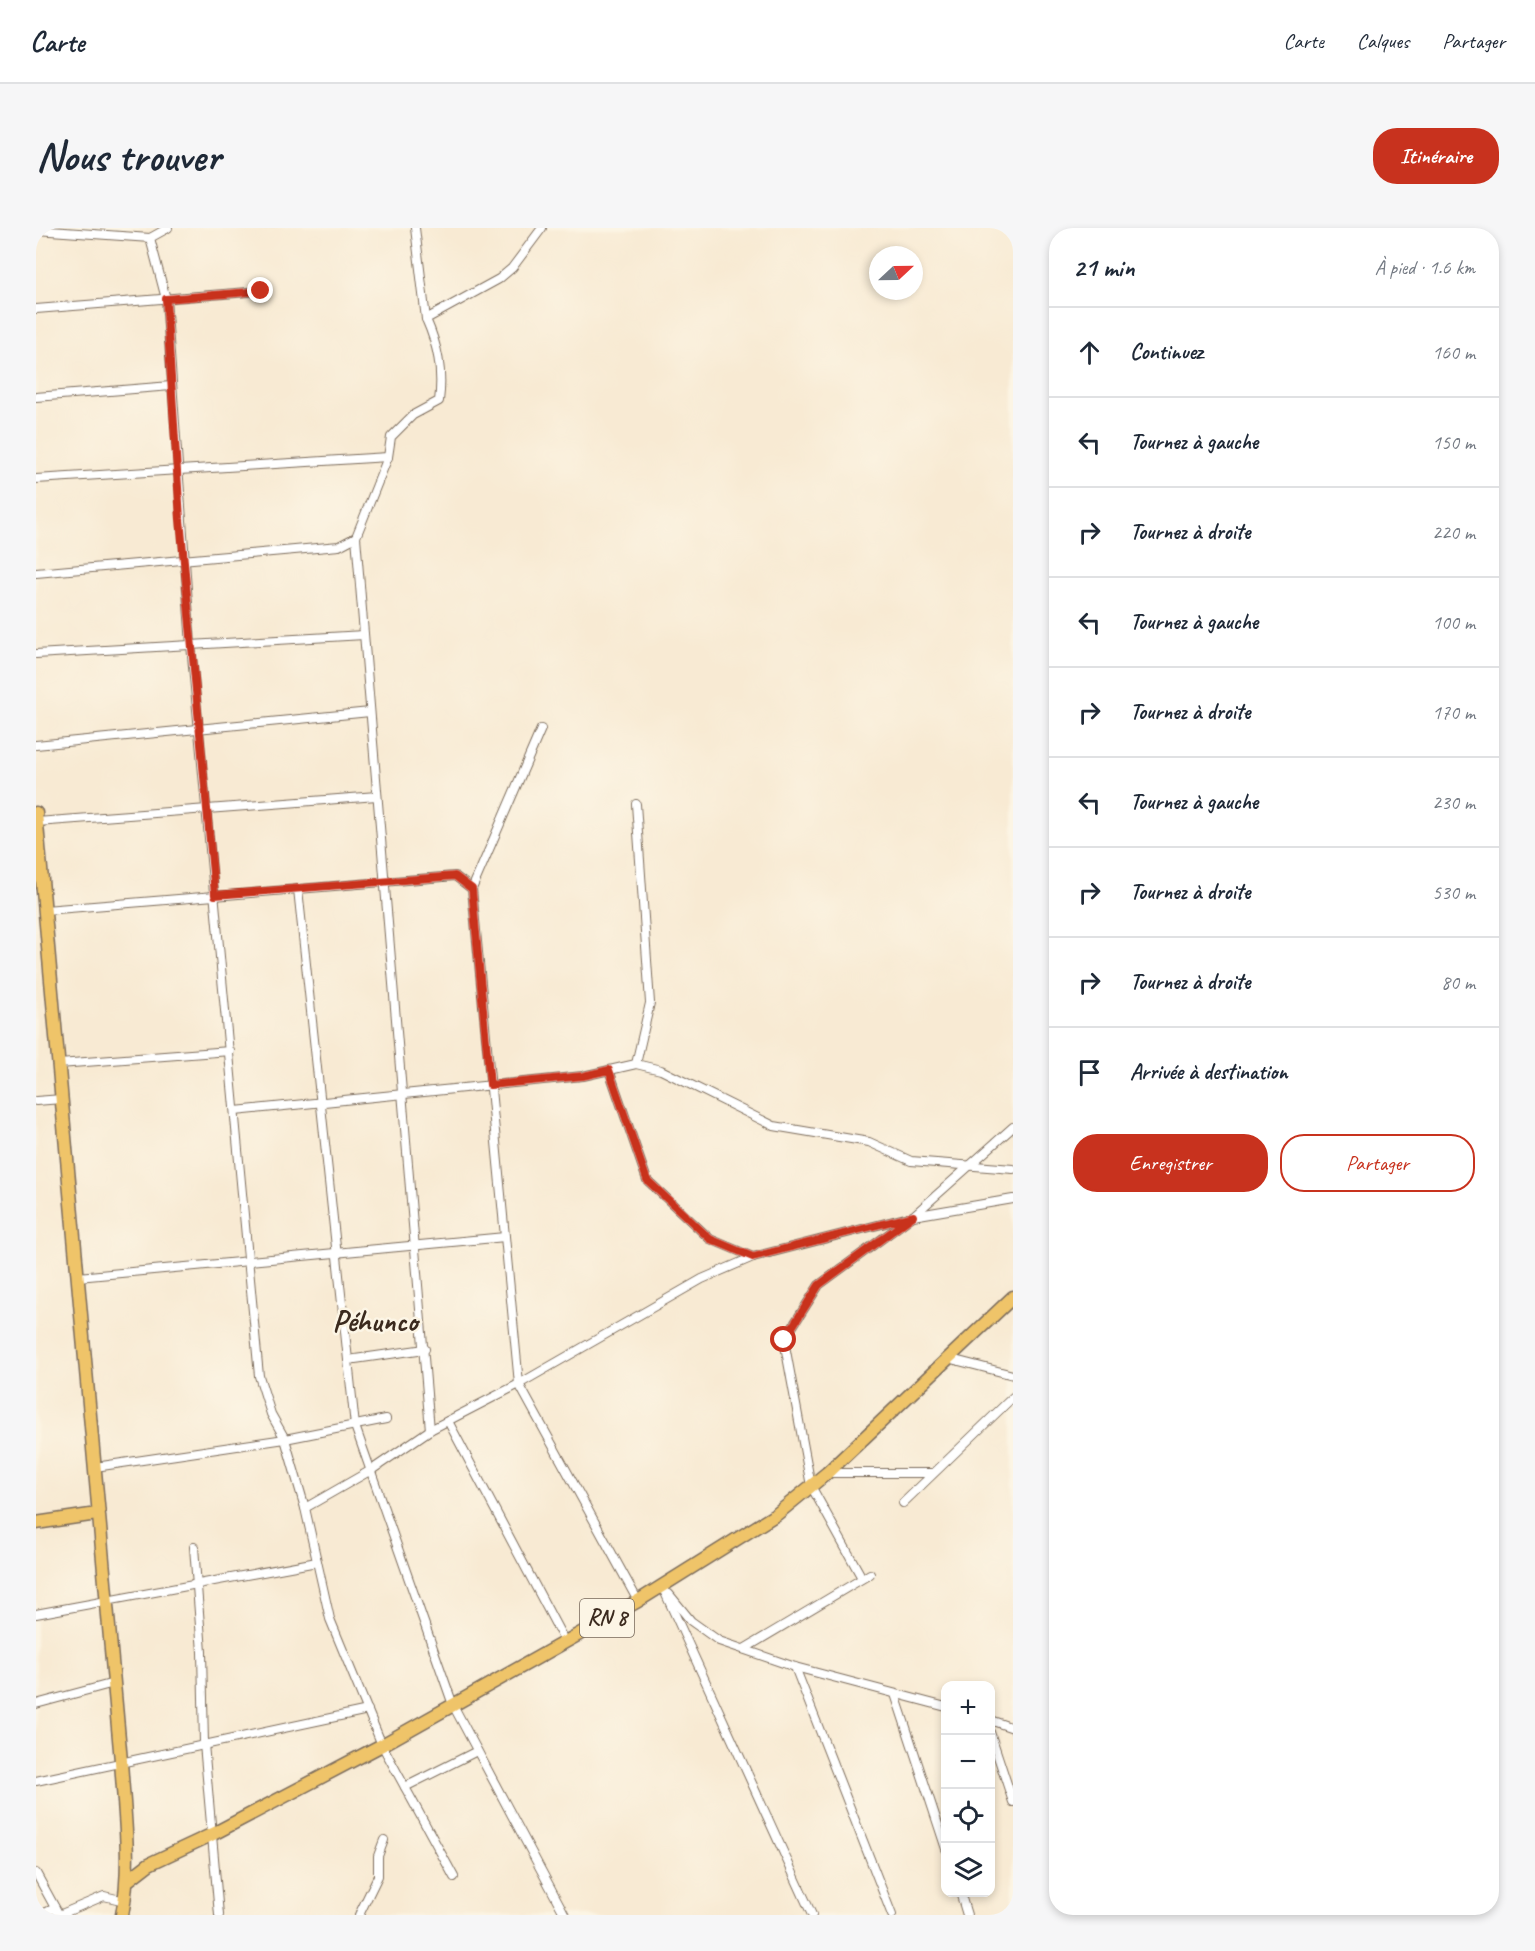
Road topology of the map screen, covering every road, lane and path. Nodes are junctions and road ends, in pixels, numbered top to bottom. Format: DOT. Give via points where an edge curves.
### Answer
graph roads {
  1 [pos="168,228"];
  2 [pos="415,228"];
  3 [pos="542,228"];
  4 [pos="36,230"];
  5 [pos="150,238"];
  6 [pos="261,291"];
  7 [pos="166,299"];
  8 [pos="36,309"];
  9 [pos="426,319"];
  10 [pos="171,386"];
  11 [pos="36,397"];
  12 [pos="388,457"];
  13 [pos="177,472"];
  14 [pos="36,479"];
  15 [pos="356,537"];
  16 [pos="184,559"];
  17 [pos="36,573"];
  18 [pos="364,635"];
  19 [pos="191,645"];
  20 [pos="36,654"];
  21 [pos="370,712"];
  22 [pos="199,729"];
  23 [pos="541,729"];
  24 [pos="36,745"];
  25 [pos="376,796"];
  26 [pos="636,804"];
  27 [pos="207,809"];
  28 [pos="36,813"];
  29 [pos="37,822"];
  30 [pos="37,843"];
  31 [pos="383,882"];
  32 [pos="298,889"];
  33 [pos="472,889"];
  34 [pos="215,895"];
  35 [pos="45,910"];
  36 [pos="230,1051"];
  37 [pos="59,1064"];
  38 [pos="636,1064"];
  39 [pos="609,1070"];
  40 [pos="490,1085"];
  41 [pos="402,1094"];
  42 [pos="62,1100"];
  43 [pos="36,1101"];
  44 [pos="321,1102"];
  45 [pos="235,1111"];
  46 [pos="1013,1127"];
  47 [pos="969,1166"];
  48 [pos="1013,1169"];
  49 [pos="1013,1199"];
  50 [pos="913,1216"];
  51 [pos="505,1237"];
  52 [pos="416,1246"];
  53 [pos="337,1254"];
  54 [pos="753,1257"];
  55 [pos="248,1263"];
  56 [pos="78,1277"];
  57 [pos="1013,1297"];
  58 [pos="425,1349"];
  59 [pos="951,1359"];
  60 [pos="348,1360"];
  61 [pos="1013,1374"];
  62 [pos="519,1384"];
  63 [pos="1013,1397"];
  64 [pos="386,1419"];
  65 [pos="448,1421"];
  66 [pos="355,1426"];
  67 [pos="430,1430"];
  68 [pos="285,1439"];
  69 [pos="95,1467"];
  70 [pos="373,1469"];
  71 [pos="827,1473"];
  72 [pos="933,1473"];
  73 [pos="811,1486"];
  74 [pos="903,1503"];
  75 [pos="305,1508"];
  76 [pos="97,1514"];
  77 [pos="36,1523"];
  78 [pos="194,1547"];
  79 [pos="317,1562"];
  80 [pos="197,1585"];
  81 [pos="662,1586"];
  82 [pos="638,1601"];
  83 [pos="107,1602"];
  84 [pos="36,1614"];
  85 [pos="565,1642"];
  86 [pos="744,1649"];
  87 [pos="795,1667"];
  88 [pos="114,1683"];
  89 [pos="895,1694"];
  90 [pos="36,1704"];
  91 [pos="453,1705"];
  92 [pos="941,1706"];
  93 [pos="368,1710"];
  94 [pos="995,1722"];
  95 [pos="1013,1728"];
  96 [pos="991,1735"];
  97 [pos="204,1744"];
  98 [pos="382,1745"];
  99 [pos="477,1751"];
  100 [pos="121,1761"];
  101 [pos="36,1780"];
  102 [pos="405,1787"];
  103 [pos="1013,1802"];
  104 [pos="213,1834"];
  105 [pos="384,1840"];
  106 [pos="943,1843"];
  107 [pos="127,1853"];
  108 [pos="149,1864"];
  109 [pos="36,1873"];
  110 [pos="454,1877"];
  111 [pos="127,1881"];
  112 [pos="961,1897"];
  113 [pos="125,1901"];
  114 [pos="58,1913"];
  115 [pos="40,1915"];
  116 [pos="122,1915"];
  117 [pos="219,1915"];
  118 [pos="359,1915"];
  119 [pos="565,1915"];
  120 [pos="812,1915"];
  121 [pos="892,1915"];
  122 [pos="967,1915"];
  1 -- 5 [label="street"];
  2 -- 9 [label="street"];
  3 -- 9 [label="street" via="499,279"];
  4 -- 5 [label="street"];
  5 -- 7 [label="street"];
  6 -- 7 [label="street"];
  7 -- 8 [label="street"];
  7 -- 10 [label="street"];
  9 -- 12 [label="street" via="440,364 439,401 399,427 391,437"];
  10 -- 11 [label="street"];
  10 -- 13 [label="street"];
  12 -- 13 [label="street"];
  12 -- 15 [label="street"];
  13 -- 14 [label="street"];
  13 -- 16 [label="street"];
  15 -- 16 [label="street" via="339,546"];
  15 -- 18 [label="street"];
  16 -- 17 [label="street"];
  16 -- 19 [label="street"];
  18 -- 19 [label="street"];
  18 -- 21 [label="street"];
  19 -- 20 [label="street"];
  19 -- 22 [label="street"];
  21 -- 22 [label="street"];
  21 -- 25 [label="street"];
  22 -- 24 [label="street"];
  22 -- 27 [label="street"];
  23 -- 33 [label="street"];
  25 -- 27 [label="street"];
  25 -- 31 [label="street"];
  26 -- 38 [label="street" via="650,1004"];
  27 -- 29 [label="street"];
  27 -- 34 [label="street"];
  28 -- 29 [label="main road"];
  29 -- 30 [label="main road"];
  30 -- 35 [label="main road"];
  31 -- 32 [label="street"];
  31 -- 33 [label="street" via="455,876"];
  31 -- 41 [label="street"];
  32 -- 34 [label="street"];
  32 -- 44 [label="street"];
  33 -- 40 [label="street"];
  34 -- 35 [label="street"];
  34 -- 36 [label="street"];
  35 -- 37 [label="main road"];
  36 -- 37 [label="street"];
  36 -- 45 [label="street"];
  37 -- 42 [label="main road"];
  38 -- 39 [label="street"];
  38 -- 47 [label="street" via="661,1070 774,1126 869,1142 911,1161"];
  39 -- 40 [label="street"];
  39 -- 54 [label="street" via="647,1180 710,1239"];
  40 -- 41 [label="street"];
  40 -- 51 [label="street"];
  41 -- 44 [label="street"];
  41 -- 52 [label="street"];
  42 -- 43 [label="street"];
  42 -- 56 [label="main road"];
  44 -- 45 [label="street"];
  44 -- 53 [label="street"];
  45 -- 55 [label="street"];
  46 -- 47 [label="street"];
  47 -- 48 [label="street"];
  47 -- 50 [label="street"];
  49 -- 50 [label="street"];
  50 -- 54 [label="street"];
  50 -- 73 [label="street" via="819,1285 784,1340"];
  51 -- 52 [label="street"];
  51 -- 62 [label="street"];
  52 -- 53 [label="street"];
  52 -- 58 [label="street"];
  53 -- 55 [label="street"];
  53 -- 60 [label="street"];
  54 -- 62 [label="street" via="702,1279"];
  55 -- 56 [label="street"];
  55 -- 68 [label="street" via="259,1376 271,1414"];
  56 -- 69 [label="main road"];
  57 -- 59 [label="main road, RN 8"];
  58 -- 60 [label="street"];
  58 -- 67 [label="street"];
  59 -- 61 [label="street"];
  59 -- 71 [label="main road, RN 8"];
  60 -- 66 [label="street"];
  62 -- 65 [label="street"];
  62 -- 82 [label="street"];
  63 -- 72 [label="street"];
  64 -- 66 [label="street"];
  65 -- 67 [label="street"];
  65 -- 85 [label="street"];
  66 -- 68 [label="street"];
  66 -- 70 [label="street"];
  67 -- 70 [label="street"];
  68 -- 69 [label="street"];
  68 -- 75 [label="street"];
  69 -- 76 [label="main road"];
  70 -- 75 [label="street"];
  70 -- 91 [label="street"];
  71 -- 72 [label="street"];
  71 -- 73 [label="main road, RN 8"];
  72 -- 74 [label="street"];
  73 -- 81 [label="main road, RN 8" via="777,1514"];
  73 -- 86 [label="street" via="866,1576"];
  75 -- 79 [label="street"];
  76 -- 77 [label="main road"];
  76 -- 83 [label="main road"];
  78 -- 80 [label="street"];
  79 -- 80 [label="street"];
  79 -- 93 [label="street" via="330,1619"];
  80 -- 83 [label="street"];
  80 -- 97 [label="street"];
  81 -- 82 [label="main road, RN 8"];
  81 -- 86 [label="street" via="692,1622 719,1641"];
  81 -- 120 [label="street"];
  82 -- 85 [label="main road, RN 8"];
  83 -- 84 [label="street"];
  83 -- 88 [label="main road"];
  85 -- 91 [label="main road, RN 8"];
  86 -- 87 [label="street"];
  87 -- 89 [label="street"];
  87 -- 121 [label="street"];
  88 -- 90 [label="street"];
  88 -- 100 [label="main road"];
  89 -- 92 [label="street"];
  89 -- 106 [label="street"];
  91 -- 98 [label="main road, RN 8"];
  91 -- 99 [label="street"];
  93 -- 97 [label="street"];
  93 -- 98 [label="street"];
  94 -- 95 [label="street"];
  96 -- 103 [label="street"];
  97 -- 100 [label="street"];
  97 -- 104 [label="street"];
  98 -- 102 [label="street"];
  98 -- 104 [label="main road, RN 8"];
  99 -- 102 [label="street"];
  99 -- 119 [label="street"];
  100 -- 101 [label="street"];
  100 -- 107 [label="main road"];
  102 -- 110 [label="street"];
  104 -- 108 [label="main road, RN 8"];
  104 -- 117 [label="street"];
  105 -- 118 [label="street" via="378,1856 378,1876"];
  107 -- 108 [label="main road"];
  107 -- 111 [label="main road"];
  108 -- 111 [label="main road, RN 8"];
  109 -- 114 [label="street"];
  111 -- 113 [label="main road"];
  112 -- 122 [label="street"];
  113 -- 114 [label="street" via="104,1896"];
  113 -- 116 [label="main road"];
  114 -- 115 [label="street"];
}
